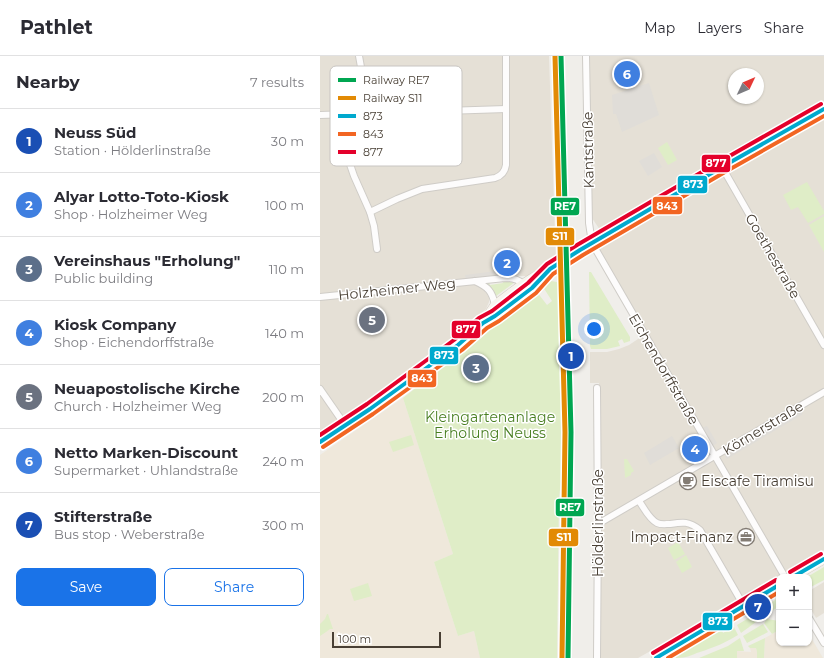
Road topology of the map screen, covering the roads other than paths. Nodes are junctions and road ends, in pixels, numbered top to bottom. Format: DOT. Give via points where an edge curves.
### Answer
graph roads {
  1 [pos="359,56"];
  2 [pos="506,56"];
  3 [pos="588,56"];
  4 [pos="360,66"];
  5 [pos="506,109"];
  6 [pos="824,109"];
  7 [pos="462,110"];
  8 [pos="320,115"];
  9 [pos="330,115"];
  10 [pos="350,166"];
  11 [pos="722,167"];
  12 [pos="370,212"];
  13 [pos="592,243"];
  14 [pos="377,249"];
  15 [pos="474,280"];
  16 [pos="523,284"];
  17 [pos="320,297"];
  18 [pos="495,305"];
  19 [pos="824,345"];
  20 [pos="597,388"];
  21 [pos="320,389"];
  22 [pos="824,392"];
  23 [pos="345,426"];
  24 [pos="320,442"];
  25 [pos="714,456"];
  26 [pos="639,501"];
  27 [pos="598,524"];
  28 [pos="824,559"];
  29 [pos="783,574"];
  30 [pos="798,574"];
  31 [pos="776,587"];
  32 [pos="744,606"];
  33 [pos="812,623"];
  34 [pos="824,643"];
  35 [pos="597,658"];
  36 [pos="656,658"];
  1 -- 4 [label="street"];
  2 -- 5 [label="street"];
  3 -- 13 [label="street, Kantstraße" via="589,223"];
  5 -- 7 [label="street"];
  5 -- 12 [label="street" via="506,165 501,175 422,189"];
  6 -- 11 [label="main road"];
  8 -- 9 [label="street"];
  10 -- 12 [label="street"];
  11 -- 13 [label="main road"];
  11 -- 19 [label="street, Goethestraße"];
  12 -- 14 [label="street"];
  13 -- 16 [label="main road"];
  13 -- 25 [label="street, Eichendorffstraße"];
  15 -- 16 [label="street, Holzheimer Weg" via="509,278"];
  15 -- 17 [label="street, Holzheimer Weg"];
  15 -- 18 [label="street, Holzheimer Weg" via="490,291"];
  16 -- 18 [label="main road"];
  18 -- 23 [label="main road" via="483,323 458,345"];
  20 -- 27 [label="street, Hölderlinstraße"];
  21 -- 23 [label="street"];
  22 -- 25 [label="street, Körnerstraße"];
  23 -- 24 [label="main road"];
  25 -- 26 [label="street, Körnerstraße"];
  25 -- 29 [label="street, Eichendorffstraße"];
  26 -- 27 [label="street, Körnerstraße"];
  26 -- 32 [label="street" via="647,514 657,523 687,523 700,530"];
  27 -- 35 [label="street, Hölderlinstraße"];
  28 -- 30 [label="main road"];
  31 -- 32 [label="main road"];
  32 -- 36 [label="main road"];
  33 -- 34 [label="street"];
}
